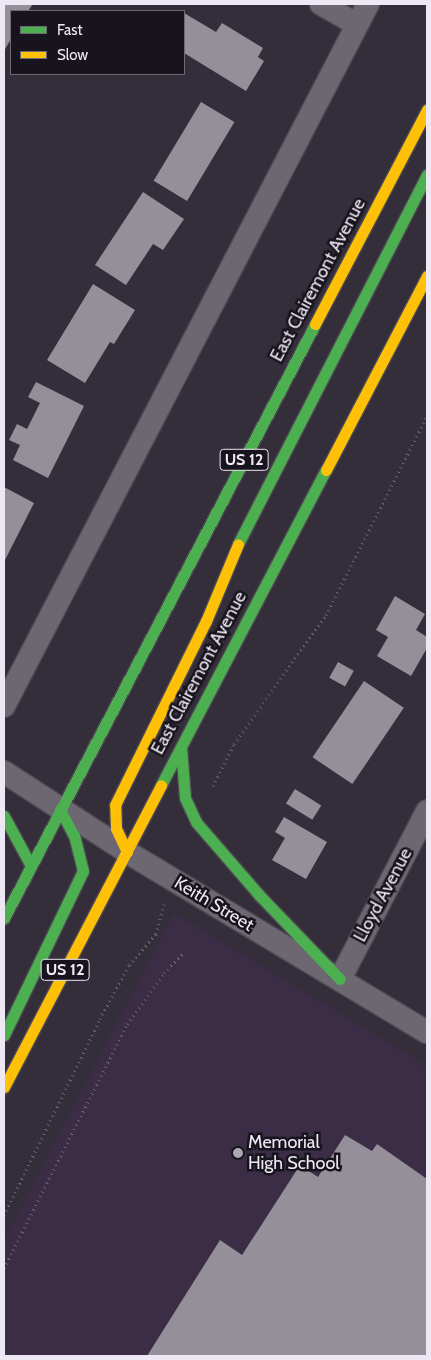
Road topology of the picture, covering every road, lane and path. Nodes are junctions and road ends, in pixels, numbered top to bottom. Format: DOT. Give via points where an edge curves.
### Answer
graph roads {
  1 [pos="321,4"];
  2 [pos="368,4"];
  3 [pos="356,24"];
  4 [pos="427,110"];
  5 [pos="427,175"];
  6 [pos="427,276"];
  7 [pos="4,706"];
  8 [pos="181,746"];
  9 [pos="4,772"];
  10 [pos="60,810"];
  11 [pos="427,811"];
  12 [pos="4,816"];
  13 [pos="127,852"];
  14 [pos="31,866"];
  15 [pos="4,918"];
  16 [pos="183,953"];
  17 [pos="340,979"];
  18 [pos="427,1032"];
  19 [pos="4,1034"];
  20 [pos="4,1087"];
  21 [pos="4,1268"];
  1 -- 3 [label="street"];
  2 -- 3 [label="street"];
  3 -- 7 [label="street"];
  4 -- 10 [label="main road, East Clairemont Avenue / US 12"];
  5 -- 13 [label="main road" via="245,526 206,621 129,772 115,805 116,828"];
  6 -- 8 [label="main road, East Clairemont Avenue / US 12"];
  8 -- 13 [label="main road, East Clairemont Avenue / US 12"];
  8 -- 17 [label="main road" via="185,798 196,822 260,896"];
  9 -- 10 [label="street, Keith Street"];
  10 -- 13 [label="street, Keith Street"];
  10 -- 14 [label="main road, East Clairemont Avenue / US 12"];
  10 -- 19 [label="main road" via="74,836 83,871"];
  11 -- 17 [label="street, Lloyd Avenue"];
  12 -- 14 [label="main road"];
  13 -- 17 [label="street, Keith Street"];
  13 -- 20 [label="main road, East Clairemont Avenue / US 12"];
  14 -- 15 [label="main road, East Clairemont Avenue / US 12"];
  16 -- 21 [label="path" via="164,972 127,1024"];
  17 -- 18 [label="street, Keith Street"];
}
